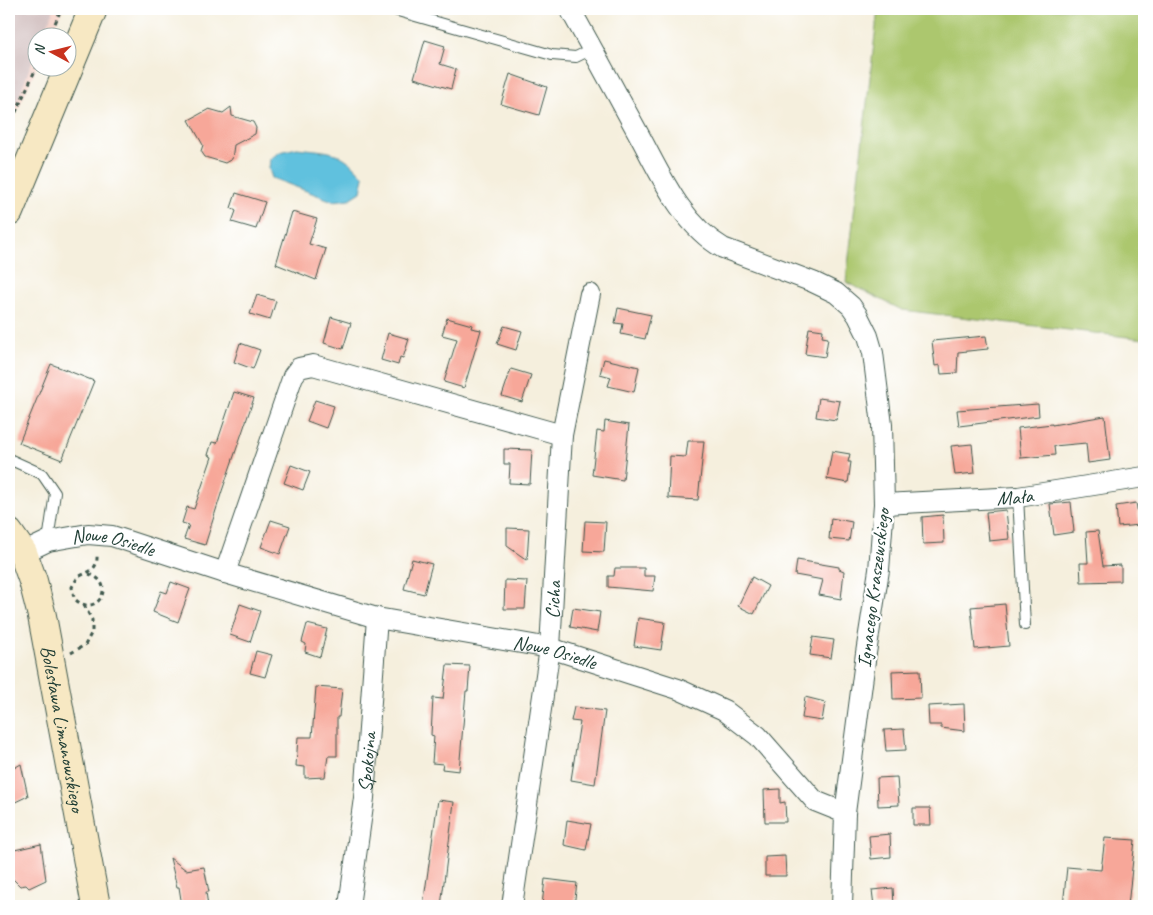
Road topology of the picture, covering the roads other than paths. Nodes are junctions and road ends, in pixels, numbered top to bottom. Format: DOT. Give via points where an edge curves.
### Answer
graph roads {
  1 [pos="93,9"];
  2 [pos="391,9"];
  3 [pos="570,9"];
  4 [pos="592,49"];
  5 [pos="9,212"];
  6 [pos="590,294"];
  7 [pos="562,435"];
  8 [pos="9,459"];
  9 [pos="1144,477"];
  10 [pos="1018,497"];
  11 [pos="884,504"];
  12 [pos="48,541"];
  13 [pos="16,543"];
  14 [pos="225,573"];
  15 [pos="377,618"];
  16 [pos="1025,626"];
  17 [pos="550,648"];
  18 [pos="845,813"];
  19 [pos="1144,898"];
  20 [pos="96,906"];
  21 [pos="349,906"];
  22 [pos="512,906"];
  23 [pos="842,906"];
  24 [pos="1143,906"];
  1 -- 5 [label="street" via="20,172"];
  2 -- 4 [label="lane" via="552,56 576,57"];
  3 -- 4 [label="street, Ignacego Kraszewskiego"];
  4 -- 11 [label="street, Ignacego Kraszewskiego" via="667,185 698,229 723,248 813,282 851,306 866,330 873,353 882,425"];
  6 -- 7 [label="street, Cicha"];
  7 -- 14 [label="street" via="313,365 299,368 293,376"];
  7 -- 17 [label="street, Cicha"];
  8 -- 12 [label="lane" via="42,474 55,494"];
  9 -- 10 [label="street, Mała"];
  10 -- 11 [label="street, Mała"];
  10 -- 16 [label="lane"];
  11 -- 18 [label="street, Ignacego Kraszewskiego" via="879,570"];
  12 -- 13 [label="street, Nowe Osiedle"];
  12 -- 14 [label="street, Nowe Osiedle" via="88,534 112,536"];
  13 -- 20 [label="street, Bolesława Limanowskiego" via="34,580 42,616"];
  14 -- 15 [label="street, Nowe Osiedle"];
  15 -- 17 [label="street, Nowe Osiedle"];
  15 -- 21 [label="street, Spokojna" via="364,798"];
  17 -- 18 [label="street, Nowe Osiedle" via="678,689 724,710 758,736 815,801"];
  17 -- 22 [label="street, Cicha"];
  18 -- 23 [label="street, Ignacego Kraszewskiego"];
  19 -- 24 [label="lane"];
}
